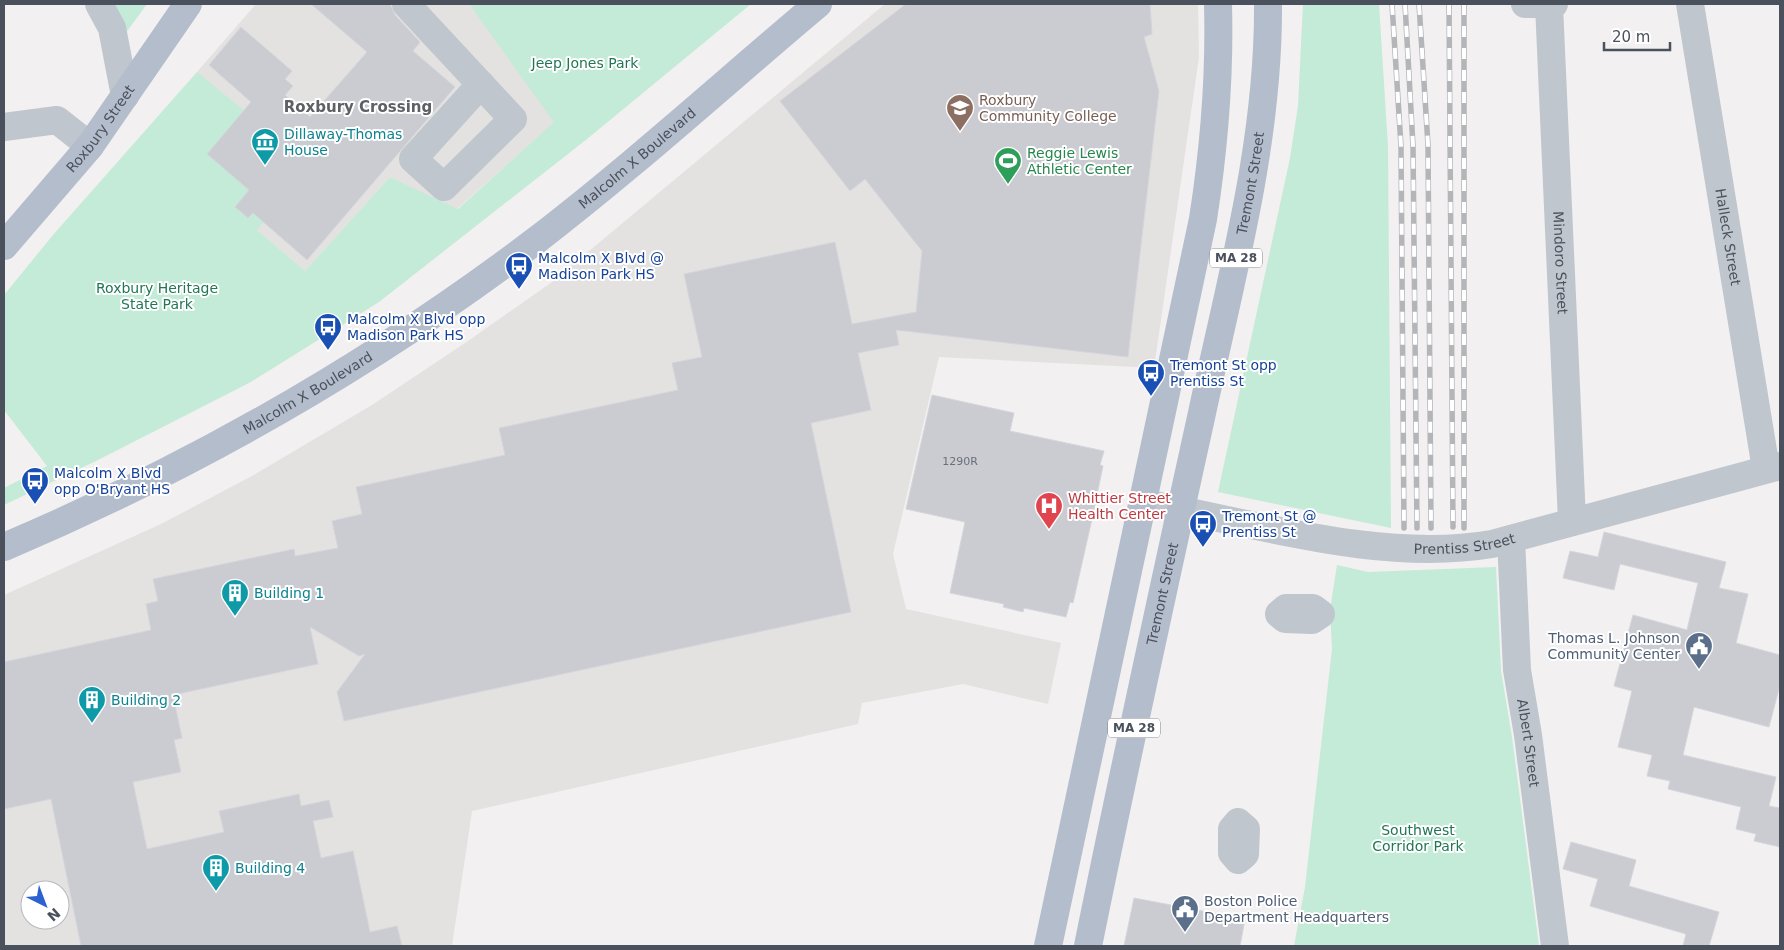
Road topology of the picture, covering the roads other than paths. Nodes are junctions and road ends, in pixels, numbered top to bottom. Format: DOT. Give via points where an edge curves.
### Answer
graph roads {
  1 [pos="99,4"];
  2 [pos="188,4"];
  3 [pos="406,4"];
  4 [pos="818,4"];
  5 [pos="1218,4"];
  6 [pos="1268,4"];
  7 [pos="1543,4"];
  8 [pos="1690,4"];
  9 [pos="481,84"];
  10 [pos="124,96"];
  11 [pos="4,127"];
  12 [pos="90,146"];
  13 [pos="4,246"];
  14 [pos="1773,468"];
  15 [pos="1144,502"];
  16 [pos="1180,509"];
  17 [pos="1572,521"];
  18 [pos="1511,539"];
  19 [pos="4,547"];
  20 [pos="1048,946"];
  21 [pos="1088,946"];
  22 [pos="1555,946"];
  1 -- 10 [label="street" via="112,28"];
  2 -- 10 [label="main road, Roxbury Street"];
  3 -- 9 [label="street"];
  4 -- 19 [label="main road, Malcolm X Boulevard" via="535,241 412,329 307,396 208,452 79,515"];
  5 -- 15 [label="main road, MA 28" via="1216,115 1208,186"];
  6 -- 16 [label="main road, Tremont Street / MA 28" via="1264,103 1257,152"];
  7 -- 17 [label="street, Mindoro Street"];
  8 -- 14 [label="street, Halleck Street"];
  10 -- 12 [label="main road, Roxbury Street"];
  11 -- 12 [label="street" via="57,120"];
  12 -- 13 [label="main road, Roxbury Street"];
  14 -- 17 [label="street, Prentiss Street"];
  15 -- 16 [label="street, Prentiss Street"];
  15 -- 20 [label="main road, MA 28"];
  16 -- 18 [label="street, Prentiss Street" via="1352,544 1443,549 1472,548"];
  16 -- 21 [label="main road, Tremont Street / MA 28"];
  17 -- 18 [label="street, Prentiss Street"];
  18 -- 22 [label="street, Albert Street" via="1517,670"];
}
